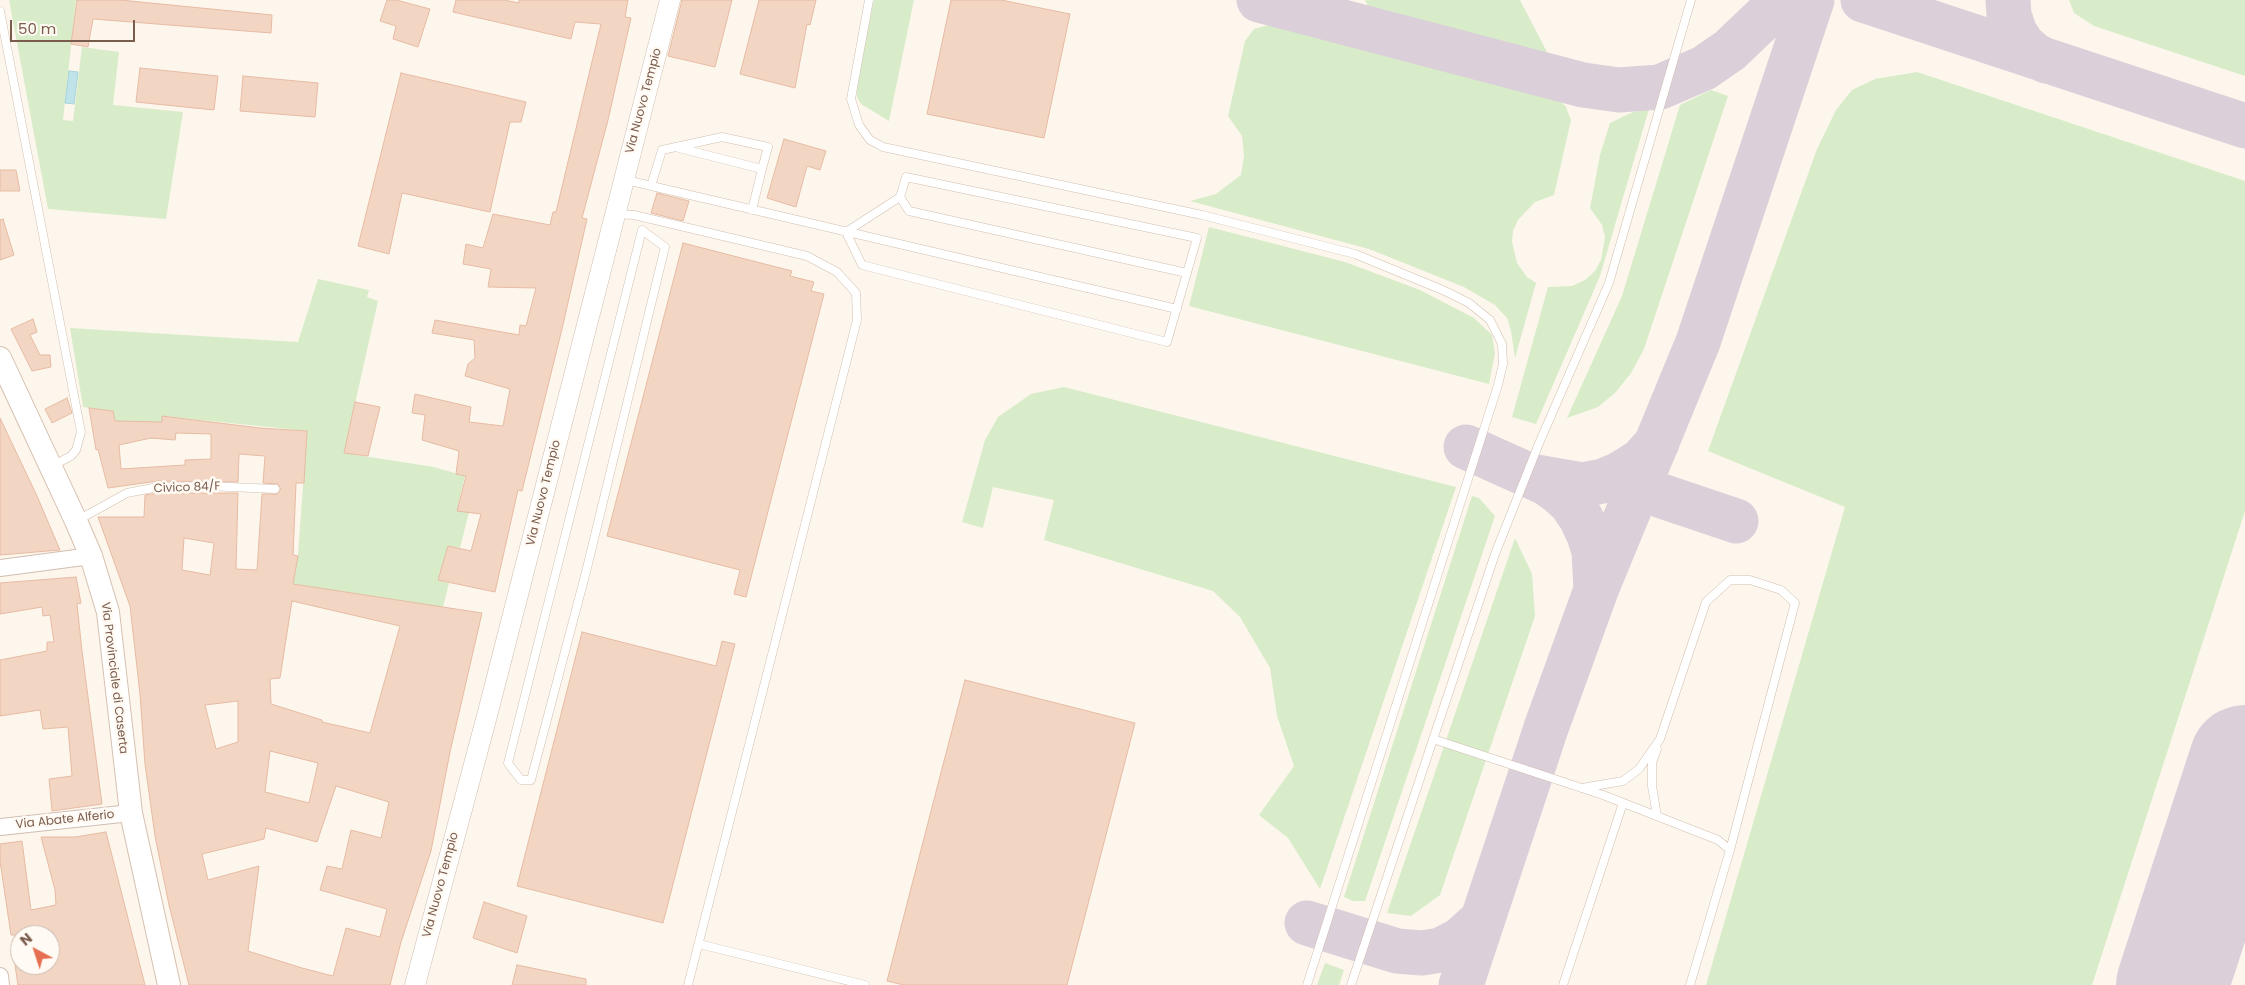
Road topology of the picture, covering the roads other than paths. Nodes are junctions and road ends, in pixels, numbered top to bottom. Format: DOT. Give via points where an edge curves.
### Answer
graph roads {
  1 [pos="670,0"];
  2 [pos="869,0"];
  3 [pos="1691,0"];
  4 [pos="0,11"];
  5 [pos="675,147"];
  6 [pos="762,169"];
  7 [pos="624,179"];
  8 [pos="651,186"];
  9 [pos="900,197"];
  10 [pos="752,210"];
  11 [pos="625,214"];
  12 [pos="642,230"];
  13 [pos="846,232"];
  14 [pos="1187,273"];
  15 [pos="1177,309"];
  16 [pos="0,358"];
  17 [pos="52,466"];
  18 [pos="274,489"];
  19 [pos="76,521"];
  20 [pos="91,556"];
  21 [pos="0,568"];
  22 [pos="1433,739"];
  23 [pos="1660,739"];
  24 [pos="1582,788"];
  25 [pos="1623,803"];
  26 [pos="130,813"];
  27 [pos="1657,816"];
  28 [pos="0,827"];
  29 [pos="1730,850"];
  30 [pos="698,944"];
  31 [pos="0,976"];
  32 [pos="1,985"];
  33 [pos="169,985"];
  34 [pos="414,985"];
  35 [pos="688,985"];
  36 [pos="865,985"];
  37 [pos="1307,985"];
  38 [pos="1351,985"];
  39 [pos="1563,985"];
  40 [pos="1690,985"];
  1 -- 7 [label="street, Via Nuovo Tempio"];
  2 -- 37 [label="lane" via="851,98 859,125 870,140 883,147 1202,215 1355,254 1469,303 1490,320 1502,344 1503,364 1498,385"];
  3 -- 22 [label="lane" via="1609,283 1508,517"];
  4 -- 17 [label="lane" via="81,432 71,456"];
  5 -- 6 [label="lane"];
  5 -- 6 [label="lane" via="722,137 768,147"];
  5 -- 8 [label="lane" via="662,150"];
  6 -- 10 [label="lane"];
  7 -- 8 [label="lane"];
  7 -- 11 [label="street, Via Nuovo Tempio"];
  8 -- 10 [label="lane"];
  9 -- 13 [label="lane"];
  9 -- 14 [label="lane" via="909,211"];
  9 -- 14 [label="lane" via="906,177 1197,238"];
  10 -- 13 [label="lane"];
  11 -- 12 [label="lane"];
  11 -- 30 [label="lane" via="807,256 837,272 856,293 857,320"];
  11 -- 34 [label="street, Via Nuovo Tempio"];
  12 -- 12 [label="lane" via="508,762 522,780 531,780 586,572 665,248"];
  13 -- 15 [label="lane"];
  13 -- 15 [label="lane" via="862,265 1167,342"];
  14 -- 15 [label="lane"];
  16 -- 17 [label="main road, Via Provinciale di Caserta"];
  17 -- 19 [label="main road, Via Provinciale di Caserta"];
  18 -- 19 [label="lane, Civico 84/F" via="158,487 127,493"];
  19 -- 20 [label="main road, Via Provinciale di Caserta"];
  20 -- 21 [label="street"];
  20 -- 26 [label="main road, Via Provinciale di Caserta" via="108,612"];
  22 -- 24 [label="lane"];
  22 -- 38 [label="lane"];
  23 -- 24 [label="lane" via="1640,769 1623,781"];
  23 -- 27 [label="lane" via="1652,763"];
  23 -- 29 [label="lane" via="1706,602 1730,580 1750,580 1781,590 1795,603"];
  24 -- 25 [label="lane"];
  25 -- 27 [label="lane"];
  25 -- 39 [label="lane"];
  26 -- 28 [label="street, Via Abate Alferio"];
  26 -- 33 [label="main road, Via Provinciale di Caserta"];
  27 -- 29 [label="lane" via="1718,840"];
  29 -- 40 [label="lane"];
  30 -- 35 [label="lane"];
  30 -- 36 [label="lane"];
  31 -- 32 [label="street"];
}
